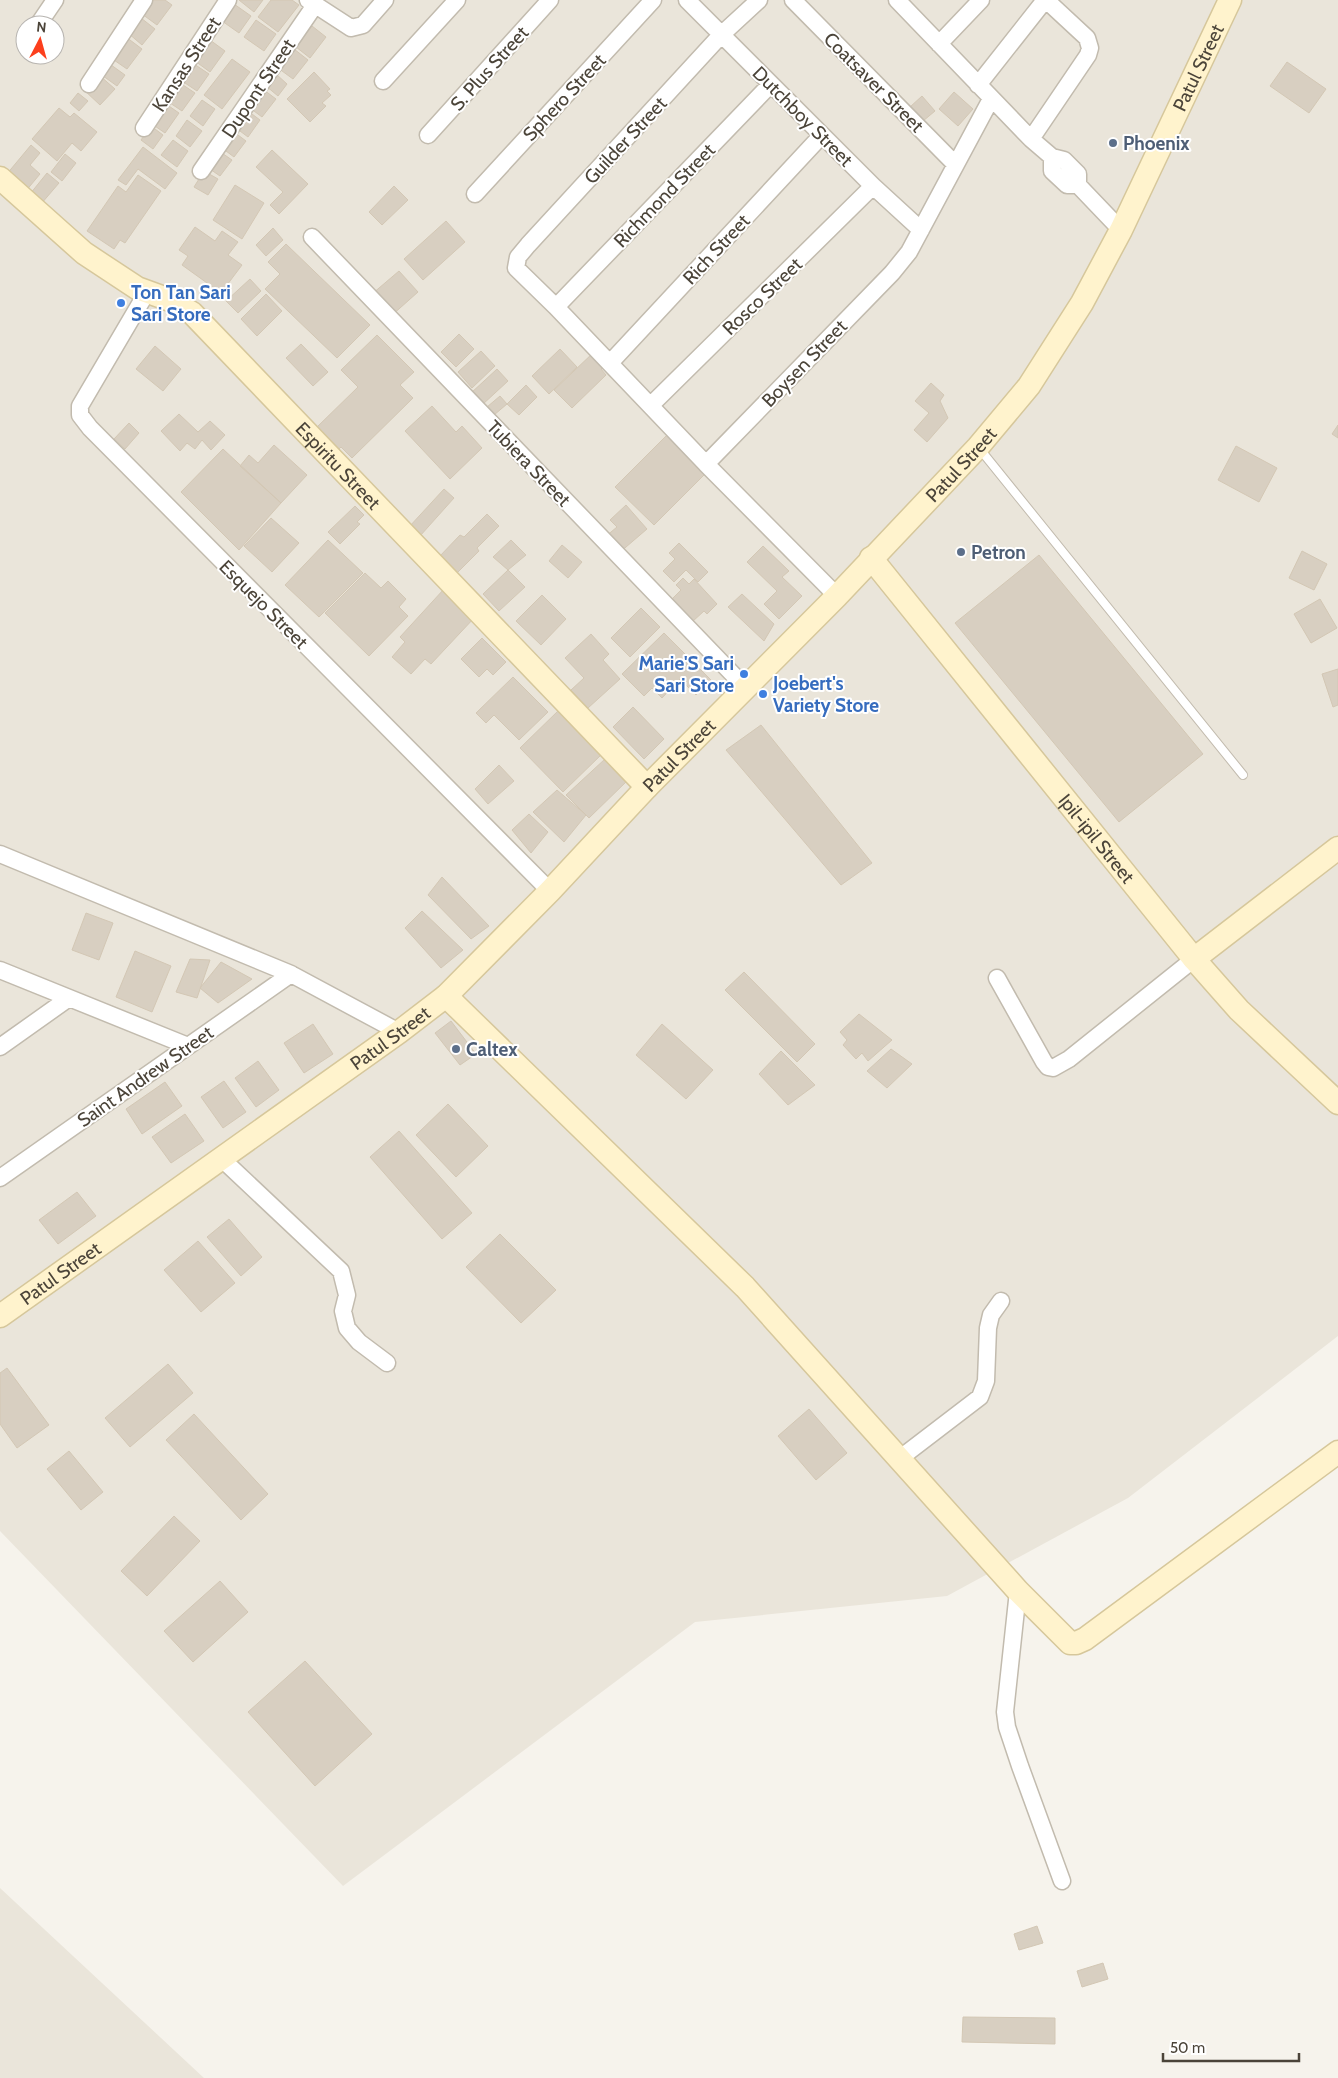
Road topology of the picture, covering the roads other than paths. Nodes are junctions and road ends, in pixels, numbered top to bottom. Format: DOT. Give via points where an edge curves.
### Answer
graph roads {
  1 [pos="55,0"];
  2 [pos="144,0"];
  3 [pos="228,0"];
  4 [pos="385,0"];
  5 [pos="457,0"];
  6 [pos="550,0"];
  7 [pos="653,0"];
  8 [pos="687,0"];
  9 [pos="759,0"];
  10 [pos="793,0"];
  11 [pos="897,0"];
  12 [pos="981,0"];
  13 [pos="1046,0"];
  14 [pos="1230,0"];
  15 [pos="312,2"];
  16 [pos="45,15"];
  17 [pos="721,35"];
  18 [pos="939,44"];
  19 [pos="383,81"];
  20 [pos="89,84"];
  21 [pos="771,84"];
  22 [pos="978,85"];
  23 [pos="991,99"];
  24 [pos="144,128"];
  25 [pos="428,135"];
  26 [pos="822,135"];
  27 [pos="1031,140"];
  28 [pos="955,164"];
  29 [pos="201,171"];
  30 [pos="0,178"];
  31 [pos="873,186"];
  32 [pos="475,194"];
  33 [pos="921,230"];
  34 [pos="1121,230"];
  35 [pos="312,237"];
  36 [pos="147,292"];
  37 [pos="556,307"];
  38 [pos="610,362"];
  39 [pos="651,405"];
  40 [pos="978,447"];
  41 [pos="706,464"];
  42 [pos="871,558"];
  43 [pos="837,596"];
  44 [pos="746,688"];
  45 [pos="1244,775"];
  46 [pos="647,787"];
  47 [pos="1338,848"];
  48 [pos="0,854"];
  49 [pos="550,891"];
  50 [pos="1194,958"];
  51 [pos="0,970"];
  52 [pos="291,974"];
  53 [pos="997,978"];
  54 [pos="446,996"];
  55 [pos="69,998"];
  56 [pos="399,1032"];
  57 [pos="188,1046"];
  58 [pos="0,1047"];
  59 [pos="1338,1103"];
  60 [pos="222,1159"];
  61 [pos="0,1178"];
  62 [pos="1002,1301"];
  63 [pos="0,1316"];
  64 [pos="387,1363"];
  65 [pos="1338,1452"];
  66 [pos="899,1459"];
  67 [pos="1018,1591"];
  68 [pos="1062,1881"];
  1 -- 16 [label="street"];
  2 -- 20 [label="street"];
  3 -- 24 [label="street, Kansas Street"];
  4 -- 15 [label="street" via="364,25 357,28 347,27"];
  5 -- 19 [label="street"];
  6 -- 25 [label="street, S. Plus Street"];
  7 -- 32 [label="street, Sphero Street"];
  8 -- 17 [label="street, Dutchboy Street"];
  9 -- 17 [label="street, Guilder Street"];
  10 -- 28 [label="street, Coatsaver Street"];
  11 -- 18 [label="street"];
  12 -- 18 [label="street"];
  13 -- 22 [label="street"];
  13 -- 27 [label="street" via="1087,38 1090,48"];
  14 -- 34 [label="main road, Patul Street"];
  15 -- 29 [label="street, Dupont Street"];
  17 -- 21 [label="street, Dutchboy Street"];
  17 -- 37 [label="street, Guilder Street" via="518,257 516,268"];
  18 -- 22 [label="street"];
  21 -- 26 [label="street, Dutchboy Street"];
  21 -- 37 [label="street, Richmond Street"];
  22 -- 23 [label="street"];
  23 -- 27 [label="street"];
  23 -- 28 [label="street, Boysen Street"];
  26 -- 31 [label="street, Dutchboy Street"];
  26 -- 38 [label="street, Rich Street"];
  27 -- 34 [label="street" via="1052,157 1064,160 1078,174 1078,186"];
  28 -- 33 [label="street, Boysen Street"];
  30 -- 36 [label="main road, Espiritu Street" via="84,253"];
  31 -- 33 [label="street, Dutchboy Street"];
  31 -- 39 [label="street, Rosco Street"];
  33 -- 41 [label="street, Boysen Street" via="909,252 892,272"];
  34 -- 40 [label="main road, Patul Street" via="1082,303 1029,386"];
  35 -- 44 [label="street, Tubiera Street"];
  36 -- 46 [label="main road, Espiritu Street" via="192,313"];
  36 -- 49 [label="street, Esquejo Street" via="80,406 80,415"];
  37 -- 38 [label="street"];
  38 -- 39 [label="street"];
  39 -- 41 [label="street"];
  40 -- 42 [label="main road, Patul Street"];
  40 -- 45 [label="lane"];
  41 -- 43 [label="street"];
  42 -- 43 [label="main road, Patul Street"];
  42 -- 50 [label="main road, Ipil-ipil Street"];
  43 -- 44 [label="main road, Patul Street"];
  44 -- 46 [label="main road, Patul Street"];
  46 -- 49 [label="main road, Patul Street"];
  47 -- 50 [label="main road"];
  48 -- 52 [label="street"];
  49 -- 54 [label="main road, Patul Street"];
  50 -- 53 [label="street" via="1069,1059 1053,1068 1044,1062"];
  50 -- 59 [label="main road, Ipil-ipil Street" via="1239,1010"];
  51 -- 55 [label="street"];
  52 -- 56 [label="street"];
  52 -- 57 [label="street, Saint Andrew Street"];
  54 -- 56 [label="main road, Patul Street"];
  54 -- 66 [label="main road" via="745,1286"];
  55 -- 57 [label="street"];
  55 -- 58 [label="street"];
  56 -- 60 [label="main road, Patul Street"];
  57 -- 61 [label="street, Saint Andrew Street"];
  60 -- 63 [label="main road, Patul Street"];
  60 -- 64 [label="street" via="341,1272 347,1295 343,1311 347,1328 359,1342"];
  62 -- 66 [label="street" via="988,1328 986,1381 980,1397"];
  65 -- 67 [label="main road" via="1076,1643 1070,1643 1063,1637"];
  66 -- 67 [label="main road"];
  67 -- 68 [label="street" via="1005,1712 1007,1727"];
}
